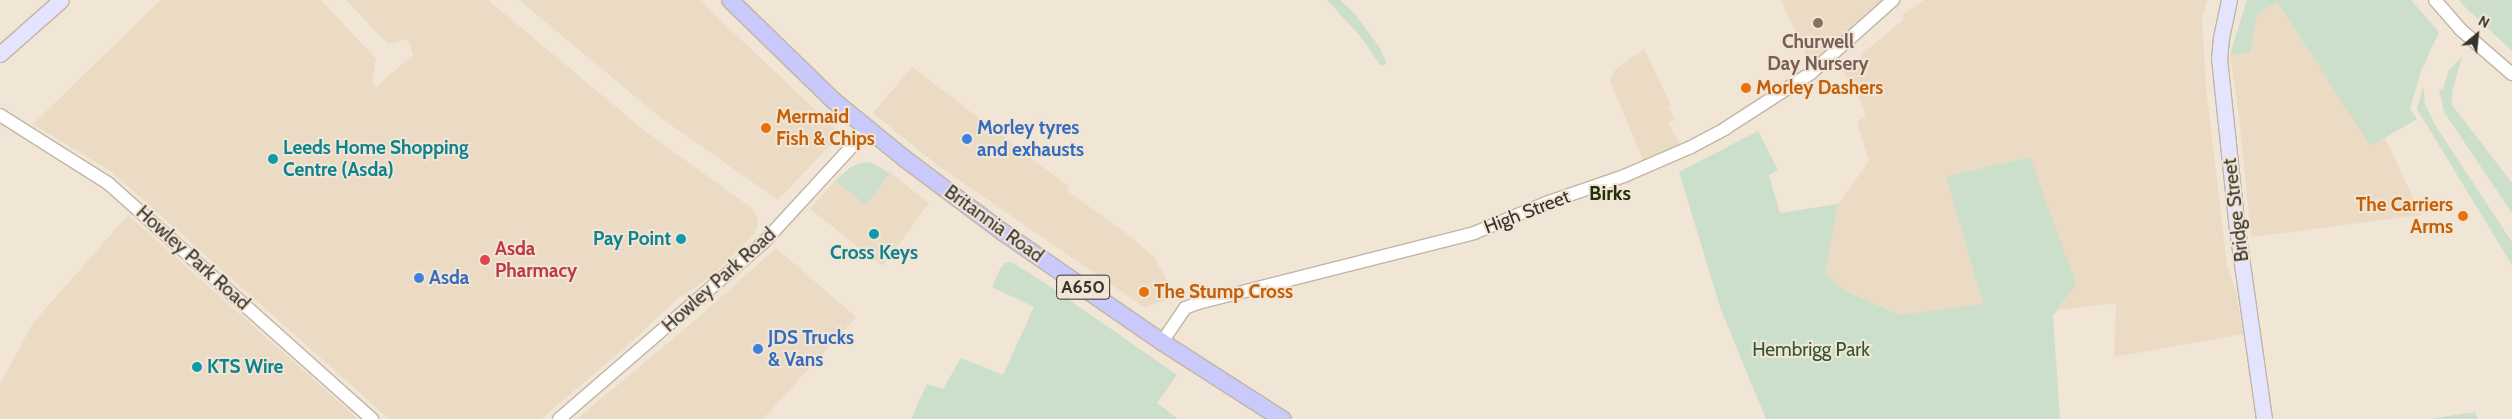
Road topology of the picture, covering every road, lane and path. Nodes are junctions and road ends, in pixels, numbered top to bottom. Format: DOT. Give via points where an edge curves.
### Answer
graph roads {
  1 [pos="61,0"];
  2 [pos="730,0"];
  3 [pos="1893,0"];
  4 [pos="2229,0"];
  5 [pos="2435,0"];
  6 [pos="0,54"];
  7 [pos="2512,74"];
  8 [pos="0,115"];
  9 [pos="868,130"];
  10 [pos="1162,342"];
  11 [pos="372,419"];
  12 [pos="559,419"];
  13 [pos="1282,419"];
  14 [pos="2264,419"];
  1 -- 6 [label="main road"];
  2 -- 9 [label="main road, Britannia Road / A650"];
  3 -- 10 [label="street, High Street" via="1811,72 1691,147 1624,176 1474,232 1198,303 1185,308"];
  4 -- 14 [label="main road, Bridge Street" via="2219,58 2237,229"];
  5 -- 7 [label="street" via="2460,30"];
  8 -- 11 [label="street, Howley Park Road" via="109,184"];
  9 -- 10 [label="main road, Britannia Road / A650" via="1004,233"];
  9 -- 12 [label="street, Howley Park Road" via="763,243"];
  10 -- 13 [label="main road, Britannia Road / A650"];
}
